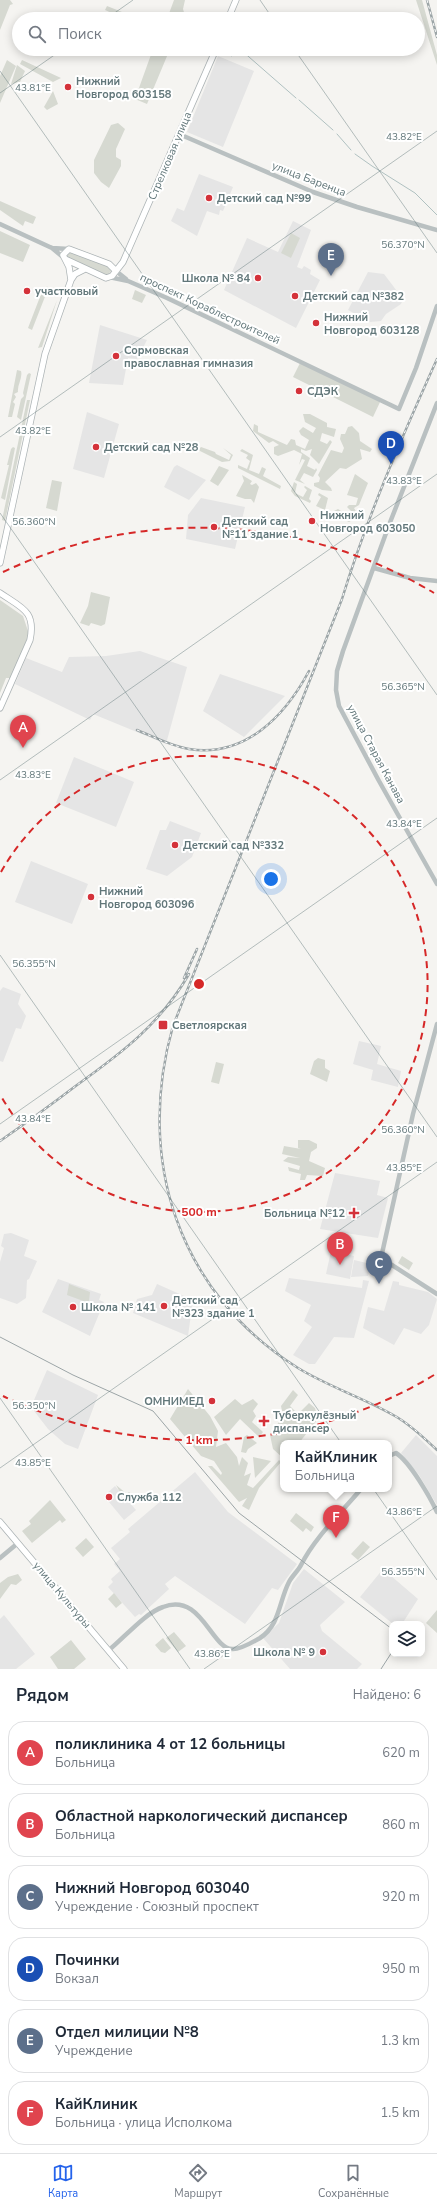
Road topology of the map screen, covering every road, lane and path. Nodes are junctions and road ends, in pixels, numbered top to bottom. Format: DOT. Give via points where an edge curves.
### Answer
graph roads {
  1 [pos="236,0"];
  2 [pos="231,12"];
  3 [pos="213,56"];
  4 [pos="179,134"];
  5 [pos="0,224"];
  6 [pos="437,230"];
  7 [pos="52,248"];
  8 [pos="69,249"];
  9 [pos="64,259"];
  10 [pos="123,262"];
  11 [pos="109,264"];
  12 [pos="85,270"];
  13 [pos="116,271"];
  14 [pos="109,277"];
  15 [pos="71,280"];
  16 [pos="128,280"];
  17 [pos="437,306"];
  18 [pos="437,403"];
  19 [pos="0,563"];
  20 [pos="374,568"];
  21 [pos="437,581"];
  22 [pos="0,593"];
  23 [pos="0,708"];
  24 [pos="437,884"];
  25 [pos="437,1024"];
  26 [pos="437,1294"];
  27 [pos="392,1455"];
  28 [pos="358,1492"];
  29 [pos="437,1512"];
  30 [pos="0,1522"];
  31 [pos="18,1543"];
  32 [pos="0,1558"];
  33 [pos="109,1650"];
  34 [pos="124,1669"];
  1 -- 2 [label="main road"];
  3 -- 4 [label="main road, Стрелковая улица"];
  4 -- 6 [label="street, улица Баренца" via="313,192"];
  4 -- 10 [label="main road, Стрелковая улица"];
  5 -- 7 [label="street"];
  7 -- 8 [label="street"];
  7 -- 9 [label="street"];
  8 -- 9 [label="main road" via="64,253"];
  8 -- 11 [label="main road"];
  9 -- 12 [label="main road"];
  9 -- 15 [label="main road"];
  10 -- 11 [label="main road"];
  10 -- 13 [label="main road, Стрелковая улица"];
  11 -- 13 [label="main road"];
  12 -- 14 [label="main road"];
  12 -- 15 [label="main road"];
  13 -- 14 [label="main road, Стрелковая улица"];
  13 -- 16 [label="street"];
  14 -- 16 [label="street, проспект Кораблестроителей"];
  15 -- 19 [label="main road" via="45,354"];
  16 -- 17 [label="street, проспект Кораблестроителей" via="398,408 416,368"];
  18 -- 20 [label="street, улица Старая Канава"];
  20 -- 21 [label="street" via="410,578"];
  20 -- 24 [label="street, улица Старая Канава" via="337,671 336,690 339,706"];
  22 -- 23 [label="main road" via="26,612 31,618 32,628 30,640"];
  25 -- 26 [label="street" via="413,1114 381,1258"];
  27 -- 29 [label="street" via="396,1453 404,1460"];
  28 -- 33 [label="street" via="301,1564 289,1582 272,1626 262,1636 234,1650 227,1648 197,1614 189,1608 171,1604 162,1607"];
  30 -- 31 [label="main road, улица Культуры"];
  31 -- 32 [label="street"];
  31 -- 33 [label="main road, улица Культуры"];
  33 -- 34 [label="main road, улица Культуры"];
}
